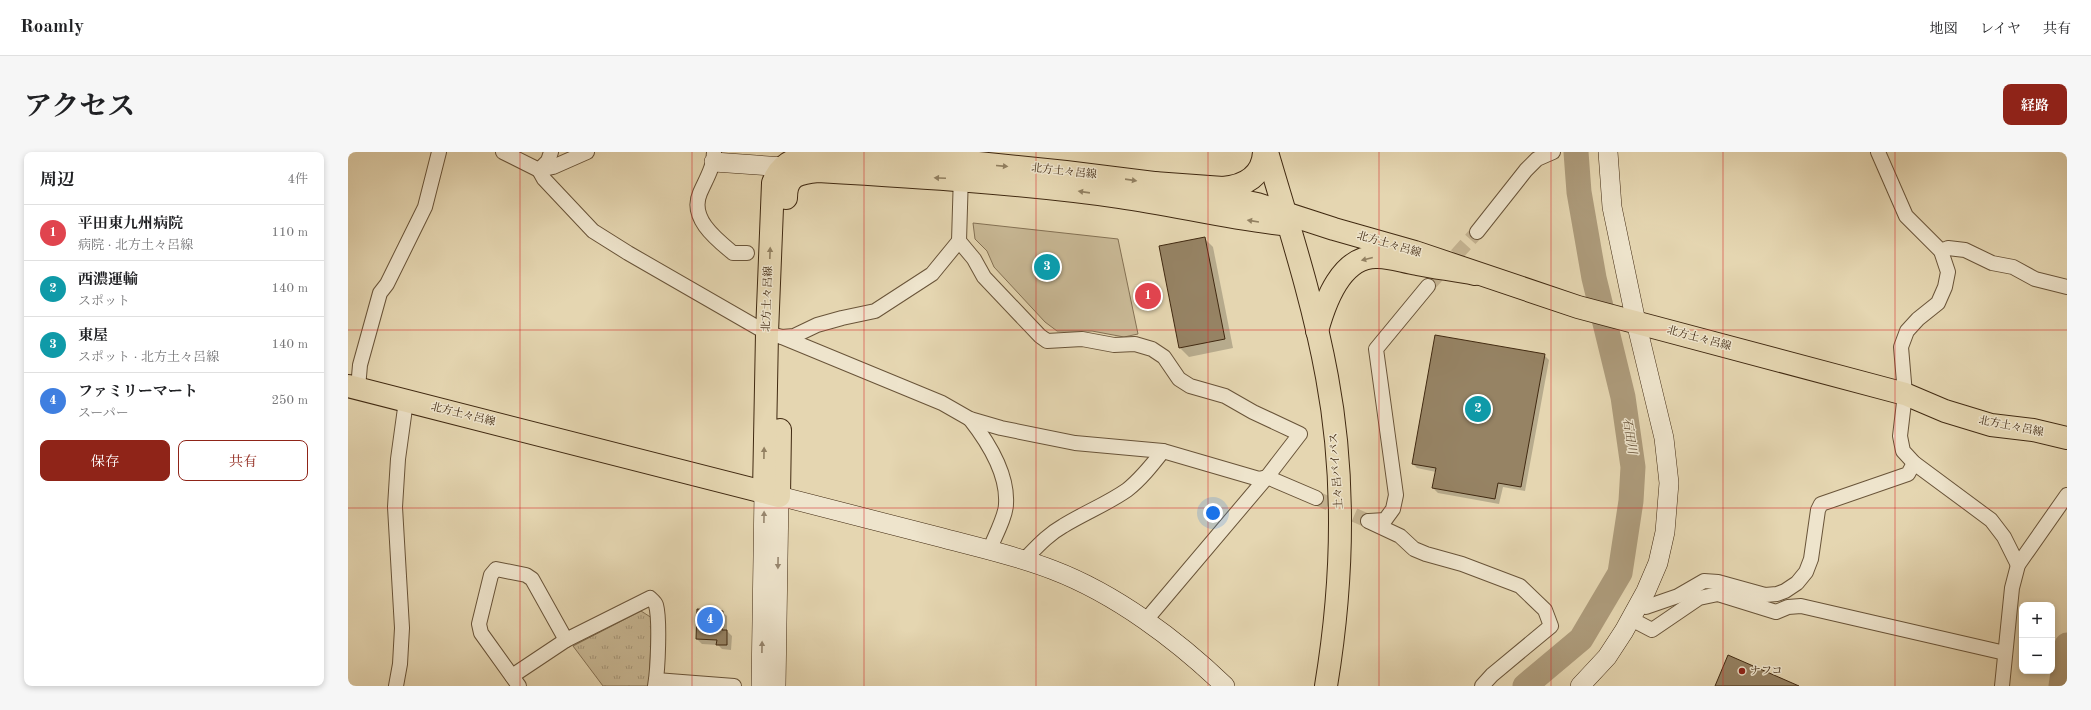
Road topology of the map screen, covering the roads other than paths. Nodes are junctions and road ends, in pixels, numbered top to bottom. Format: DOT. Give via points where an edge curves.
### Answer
graph roads {
  1 [pos="439,152"];
  2 [pos="503,152"];
  3 [pos="551,152"];
  4 [pos="587,152"];
  5 [pos="1264,152"];
  6 [pos="1268,152"];
  7 [pos="1283,152"];
  8 [pos="1552,152"];
  9 [pos="1608,152"];
  10 [pos="1878,152"];
  11 [pos="714,157"];
  12 [pos="785,166"];
  13 [pos="539,170"];
  14 [pos="960,170"];
  15 [pos="1154,183"];
  16 [pos="1292,220"];
  17 [pos="1477,232"];
  18 [pos="959,240"];
  19 [pos="1941,251"];
  20 [pos="747,253"];
  21 [pos="1475,274"];
  22 [pos="1428,286"];
  23 [pos="2067,287"];
  24 [pos="1632,321"];
  25 [pos="1318,331"];
  26 [pos="774,335"];
  27 [pos="353,387"];
  28 [pos="1905,394"];
  29 [pos="406,400"];
  30 [pos="970,419"];
  31 [pos="2067,438"];
  32 [pos="1163,451"];
  33 [pos="1914,463"];
  34 [pos="1267,478"];
  35 [pos="771,494"];
  36 [pos="2067,495"];
  37 [pos="1316,498"];
  38 [pos="990,551"];
  39 [pos="1023,561"];
  40 [pos="2018,565"];
  41 [pos="1635,611"];
  42 [pos="1146,620"];
  43 [pos="566,640"];
  44 [pos="2005,653"];
  45 [pos="515,681"];
  46 [pos="656,683"];
  47 [pos="396,686"];
  48 [pos="734,686"];
  49 [pos="761,686"];
  50 [pos="776,686"];
  51 [pos="1225,686"];
  52 [pos="1326,686"];
  53 [pos="1482,686"];
  54 [pos="1580,686"];
  55 [pos="2002,686"];
  1 -- 27 [label="street" via="425,208 380,293"];
  2 -- 13 [label="street"];
  3 -- 13 [label="street" via="548,161"];
  4 -- 13 [label="street" via="553,168"];
  5 -- 15 [label="main road" via="1258,172 1251,180 1235,187"];
  6 -- 16 [label="main road, 土々呂バイパス"];
  7 -- 16 [label="main road, 土々呂バイパス"];
  8 -- 17 [label="street" via="1537,159 1526,170"];
  9 -- 24 [label="street" via="1612,207"];
  10 -- 19 [label="street" via="1906,216"];
  11 -- 12 [label="street"];
  11 -- 20 [label="street" via="699,195 698,214 712,235 733,253"];
  12 -- 14 [label="main road, 北方土々呂線" via="794,158 811,156"];
  12 -- 26 [label="main road, 北方土々呂線" via="775,176 773,184"];
  13 -- 26 [label="street" via="544,179 593,231 628,254"];
  14 -- 15 [label="main road, 北方土々呂線, one-way" via="1066,172"];
  16 -- 14 [label="main road, 北方土々呂線, one-way" via="1253,221 1152,201 1063,189"];
  14 -- 18 [label="street"];
  15 -- 16 [label="main road, 北方土々呂線" via="1257,204"];
  16 -- 21 [label="main road, 北方土々呂線" via="1414,252"];
  16 -- 25 [label="main road, 土々呂バイパス"];
  18 -- 26 [label="street" via="932,274 875,311 817,325 794,336"];
  18 -- 34 [label="street" via="984,277 1047,341 1082,339 1114,345 1135,344 1152,349 1164,357 1179,379 1190,386 1225,396 1300,434"];
  19 -- 23 [label="street" via="1948,248 1965,250 1992,263 2013,267 2035,279"];
  19 -- 28 [label="street" via="1948,272 1938,303 1907,331 1901,348"];
  21 -- 24 [label="main road, 北方土々呂線" via="1578,307"];
  21 -- 25 [label="main road, one-way" via="1389,258 1367,258 1348,268 1339,280 1326,305"];
  22 -- 53 [label="street" via="1376,349 1396,495 1393,509 1385,520 1368,521 1400,536 1414,549 1520,586 1545,610 1551,626"];
  24 -- 28 [label="main road, 北方土々呂線"];
  24 -- 41 [label="street" via="1664,438 1669,483 1665,532 1658,563"];
  25 -- 52 [label="main road, 土々呂バイパス" via="1334,426 1341,531 1339,583"];
  26 -- 30 [label="street" via="942,403"];
  26 -- 35 [label="main road, 北方土々呂線"];
  27 -- 29 [label="main road, 北方土々呂線"];
  28 -- 31 [label="main road, 北方土々呂線" via="1945,411 1991,425 2033,430"];
  28 -- 33 [label="street" via="1900,436 1903,451"];
  29 -- 35 [label="main road, 北方土々呂線"];
  29 -- 47 [label="street" via="395,507 402,628"];
  30 -- 32 [label="street" via="1075,443"];
  30 -- 38 [label="street" via="994,454 1006,491 1006,505"];
  32 -- 34 [label="street" via="1259,479"];
  32 -- 39 [label="street" via="1148,471 1128,489 1110,502 1062,526"];
  33 -- 40 [label="street" via="1991,520 2004,537"];
  33 -- 41 [label="street" via="1908,474 1821,504 1806,572 1797,583 1785,591 1765,595 1718,582 1704,581 1664,602"];
  34 -- 37 [label="street"];
  34 -- 42 [label="street"];
  35 -- 38 [label="street"];
  49 -- 35 [label="street, one-way"];
  35 -- 50 [label="street, one-way"];
  36 -- 40 [label="street"];
  38 -- 39 [label="street"];
  39 -- 42 [label="street" via="1054,570"];
  40 -- 44 [label="street" via="2012,588"];
  41 -- 44 [label="street" via="1652,630 1699,598 1718,594 1776,612 1788,607 1801,606"];
  41 -- 54 [label="street" via="1607,657"];
  42 -- 51 [label="street" via="1197,659"];
  43 -- 45 [label="street"];
  43 -- 45 [label="street" via="532,578 496,569 491,575 479,624 481,633"];
  43 -- 46 [label="street" via="650,598 656,604"];
  44 -- 55 [label="street"];
  46 -- 48 [label="street"];
}
